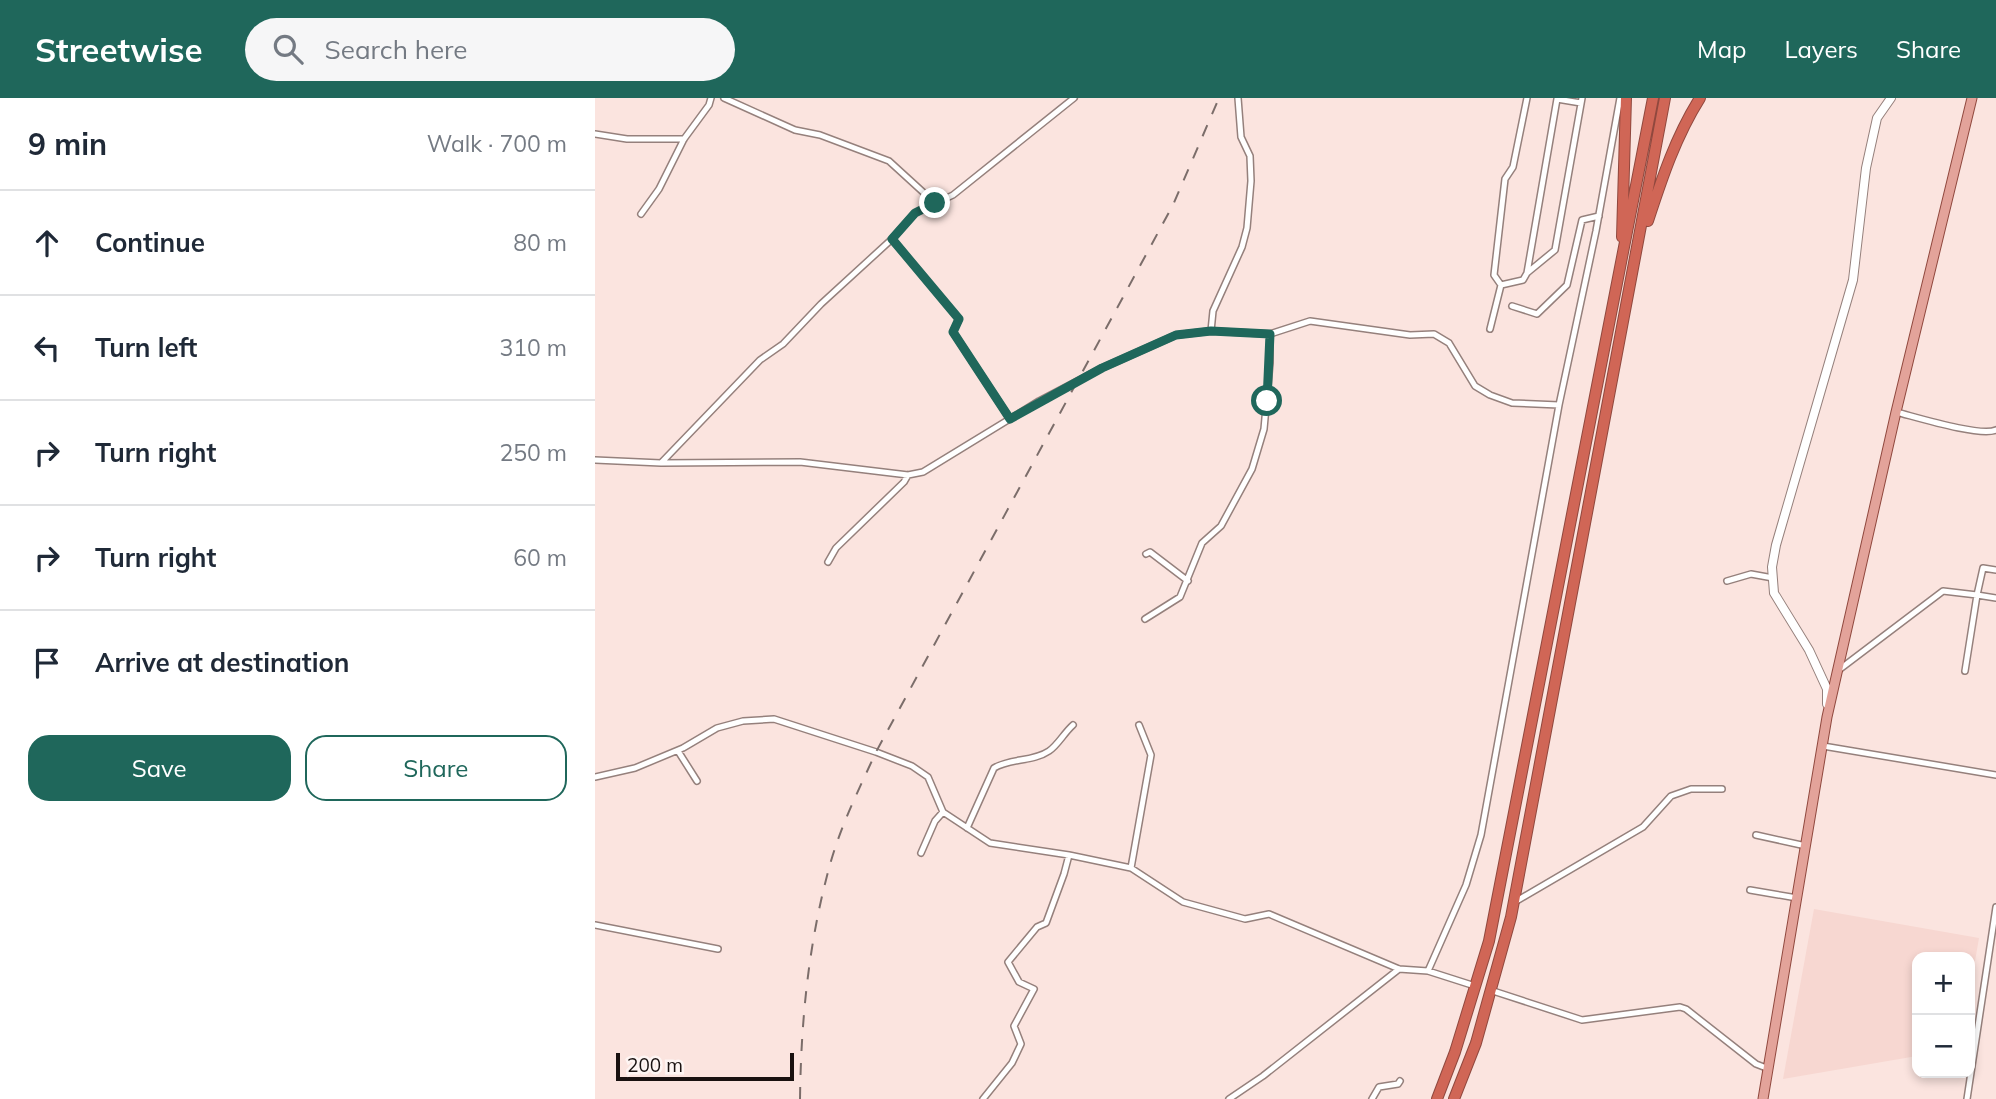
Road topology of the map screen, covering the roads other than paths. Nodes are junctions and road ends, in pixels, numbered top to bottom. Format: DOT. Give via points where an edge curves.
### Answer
graph roads {
  1 [pos="711,98"];
  2 [pos="725,98"];
  3 [pos="1075,98"];
  4 [pos="1238,98"];
  5 [pos="1527,98"];
  6 [pos="1620,98"];
  7 [pos="1626,98"];
  8 [pos="1653,98"];
  9 [pos="1665,98"];
  10 [pos="1700,98"];
  11 [pos="1891,98"];
  12 [pos="1972,98"];
  13 [pos="1582,100"];
  14 [pos="595,135"];
  15 [pos="684,139"];
  16 [pos="935,203"];
  17 [pos="641,214"];
  18 [pos="1599,216"];
  19 [pos="892,239"];
  20 [pos="1636,255"];
  21 [pos="1621,269"];
  22 [pos="1527,273"];
  23 [pos="1501,285"];
  24 [pos="1512,306"];
  25 [pos="1490,329"];
  26 [pos="1211,331"];
  27 [pos="1270,334"];
  28 [pos="1559,405"];
  29 [pos="1896,412"];
  30 [pos="1010,419"];
  31 [pos="1996,430"];
  32 [pos="595,460"];
  33 [pos="661,463"];
  34 [pos="908,475"];
  35 [pos="1146,554"];
  36 [pos="828,562"];
  37 [pos="1996,570"];
  38 [pos="1773,578"];
  39 [pos="1188,581"];
  40 [pos="1727,581"];
  41 [pos="1977,594"];
  42 [pos="1996,598"];
  43 [pos="1145,619"];
  44 [pos="1838,670"];
  45 [pos="1965,671"];
  46 [pos="1828,717"];
  47 [pos="1139,725"];
  48 [pos="1073,726"];
  49 [pos="1823,746"];
  50 [pos="678,751"];
  51 [pos="1996,775"];
  52 [pos="595,777"];
  53 [pos="697,781"];
  54 [pos="1722,789"];
  55 [pos="943,812"];
  56 [pos="967,828"];
  57 [pos="1756,835"];
  58 [pos="1806,846"];
  59 [pos="921,853"];
  60 [pos="1069,855"];
  61 [pos="1131,867"];
  62 [pos="1750,890"];
  63 [pos="1797,898"];
  64 [pos="1513,903"];
  65 [pos="1996,907"];
  66 [pos="595,925"];
  67 [pos="718,949"];
  68 [pos="1399,969"];
  69 [pos="1428,971"];
  70 [pos="1475,986"];
  71 [pos="1490,990"];
  72 [pos="1769,1069"];
  73 [pos="1400,1081"];
  74 [pos="983,1099"];
  75 [pos="1229,1099"];
  76 [pos="1372,1099"];
  77 [pos="1437,1099"];
  78 [pos="1454,1099"];
  79 [pos="1763,1099"];
  80 [pos="1967,1099"];
  1 -- 15 [label="street"];
  2 -- 16 [label="street" via="795,130 889,161"];
  3 -- 16 [label="street" via="953,195"];
  4 -- 26 [label="street" via="1251,181 1247,228 1243,247 1213,311"];
  5 -- 23 [label="street" via="1513,167 1505,180 1494,275"];
  6 -- 18 [label="street"];
  7 -- 21 [label="highway"];
  8 -- 21 [label="highway"];
  9 -- 20 [label="highway"];
  10 -- 20 [label="highway" via="1670,157"];
  11 -- 38 [label="street" via="1877,118 1865,168 1853,280 1776,545"];
  12 -- 29 [label="main road"];
  13 -- 22 [label="street" via="1555,250"];
  13 -- 22 [label="street" via="1557,99"];
  14 -- 15 [label="street"];
  15 -- 17 [label="street"];
  16 -- 19 [label="street" via="915,213"];
  18 -- 24 [label="street" via="1582,220 1567,285 1537,314"];
  18 -- 28 [label="street"];
  19 -- 30 [label="street" via="959,319 953,332"];
  19 -- 33 [label="street" via="761,360"];
  20 -- 64 [label="highway"];
  21 -- 70 [label="highway" via="1492,928"];
  22 -- 23 [label="street" via="1523,280"];
  23 -- 25 [label="street"];
  26 -- 27 [label="street"];
  26 -- 30 [label="street" via="1176,335 1140,350"];
  27 -- 28 [label="street" via="1310,321 1434,334 1449,343 1475,386 1490,396 1512,403"];
  27 -- 39 [label="street" via="1267,401 1258,451 1220,526 1202,543"];
  28 -- 69 [label="street" via="1481,835 1466,885"];
  29 -- 31 [label="street" via="1961,428"];
  29 -- 44 [label="main road"];
  30 -- 34 [label="street" via="923,472"];
  32 -- 33 [label="street"];
  33 -- 34 [label="street" via="800,463"];
  34 -- 36 [label="street" via="836,548"];
  35 -- 39 [label="street" via="1150,552"];
  37 -- 41 [label="street" via="1983,568"];
  38 -- 40 [label="street" via="1751,574"];
  38 -- 46 [label="street" via="1774,593 1827,688"];
  39 -- 43 [label="street" via="1180,597"];
  41 -- 42 [label="street"];
  41 -- 44 [label="street" via="1943,591"];
  41 -- 45 [label="street"];
  44 -- 46 [label="main road"];
  46 -- 49 [label="main road"];
  47 -- 61 [label="street" via="1151,755"];
  48 -- 56 [label="street" via="1050,750 994,768"];
  49 -- 51 [label="street"];
  49 -- 58 [label="main road"];
  50 -- 52 [label="street"];
  50 -- 53 [label="street"];
  50 -- 55 [label="street" via="717,728 773,719 912,766 928,777"];
  54 -- 64 [label="street" via="1691,789 1671,796 1643,827"];
  55 -- 56 [label="street"];
  55 -- 59 [label="street"];
  56 -- 60 [label="street" via="990,843"];
  57 -- 58 [label="street"];
  58 -- 63 [label="main road"];
  60 -- 61 [label="street"];
  60 -- 74 [label="street" via="1046,923 1037,927 1008,962 1019,982 1034,989 1014,1026 1021,1044"];
  61 -- 68 [label="street" via="1183,902 1245,919 1269,914"];
  62 -- 63 [label="street"];
  63 -- 72 [label="main road"];
  64 -- 71 [label="highway"];
  65 -- 80 [label="street"];
  66 -- 67 [label="street"];
  68 -- 69 [label="street"];
  68 -- 75 [label="street"];
  69 -- 70 [label="street"];
  70 -- 77 [label="highway"];
  71 -- 72 [label="street" via="1582,1020 1680,1007"];
  71 -- 78 [label="highway"];
  72 -- 79 [label="main road"];
  73 -- 76 [label="street" via="1379,1087"];
}
